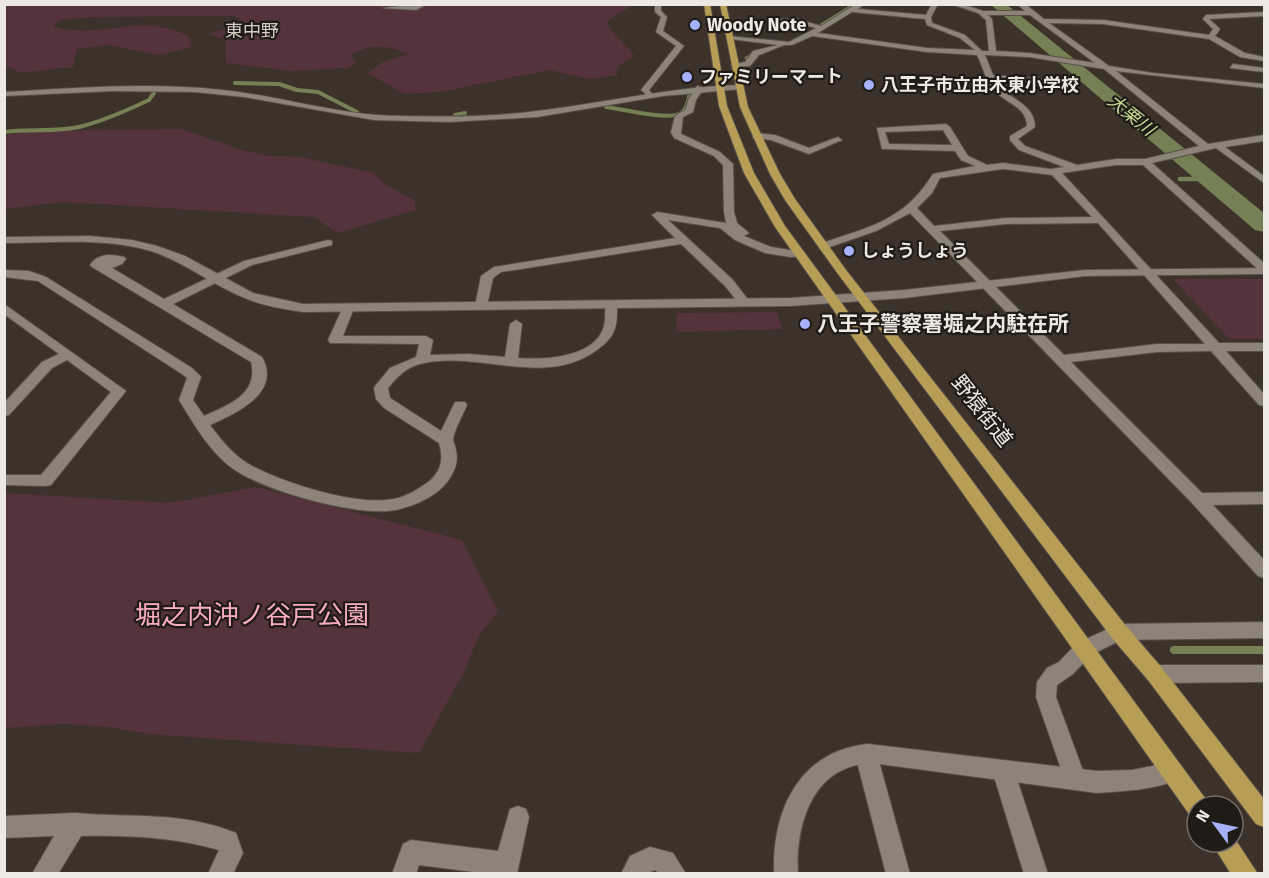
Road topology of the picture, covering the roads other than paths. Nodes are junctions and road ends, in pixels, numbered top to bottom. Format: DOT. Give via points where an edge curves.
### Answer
graph roads {
  1 [pos="424,4"];
  2 [pos="657,4"];
  3 [pos="707,4"];
  4 [pos="723,4"];
  5 [pos="860,4"];
  6 [pos="935,4"];
  7 [pos="954,4"];
  8 [pos="1020,4"];
  9 [pos="386,8"];
  10 [pos="850,10"];
  11 [pos="983,13"];
  12 [pos="1030,13"];
  13 [pos="1264,14"];
  14 [pos="928,17"];
  15 [pos="771,20"];
  16 [pos="1042,21"];
  17 [pos="822,28"];
  18 [pos="811,34"];
  19 [pos="730,37"];
  20 [pos="1211,37"];
  21 [pos="790,44"];
  22 [pos="981,53"];
  23 [pos="993,53"];
  24 [pos="1264,59"];
  25 [pos="735,65"];
  26 [pos="1103,66"];
  27 [pos="1233,66"];
  28 [pos="1023,69"];
  29 [pos="1264,70"];
  30 [pos="992,77"];
  31 [pos="1027,80"];
  32 [pos="1046,81"];
  33 [pos="1264,86"];
  34 [pos="719,87"];
  35 [pos="739,87"];
  36 [pos="700,88"];
  37 [pos="4,94"];
  38 [pos="649,95"];
  39 [pos="756,136"];
  40 [pos="1264,138"];
  41 [pos="838,140"];
  42 [pos="1217,145"];
  43 [pos="1204,147"];
  44 [pos="958,148"];
  45 [pos="1149,162"];
  46 [pos="984,167"];
  47 [pos="1073,167"];
  48 [pos="1054,171"];
  49 [pos="749,172"];
  50 [pos="730,173"];
  51 [pos="1264,180"];
  52 [pos="911,208"];
  53 [pos="1101,220"];
  54 [pos="933,229"];
  55 [pos="744,233"];
  56 [pos="4,240"];
  57 [pos="683,240"];
  58 [pos="328,243"];
  59 [pos="823,246"];
  60 [pos="799,254"];
  61 [pos="102,267"];
  62 [pos="1264,270"];
  63 [pos="1146,272"];
  64 [pos="5,273"];
  65 [pos="216,279"];
  66 [pos="985,283"];
  67 [pos="863,297"];
  68 [pos="832,300"];
  69 [pos="744,302"];
  70 [pos="163,304"];
  71 [pos="611,305"];
  72 [pos="481,306"];
  73 [pos="4,308"];
  74 [pos="348,308"];
  75 [pos="10,319"];
  76 [pos="516,324"];
  77 [pos="1264,347"];
  78 [pos="1216,348"];
  79 [pos="67,355"];
  80 [pos="422,359"];
  81 [pos="1061,359"];
  82 [pos="511,362"];
  83 [pos="1264,402"];
  84 [pos="460,405"];
  85 [pos="4,412"];
  86 [pos="202,423"];
  87 [pos="445,440"];
  88 [pos="4,480"];
  89 [pos="1264,498"];
  90 [pos="1198,499"];
  91 [pos="1264,571"];
  92 [pos="1264,630"];
  93 [pos="1119,632"];
  94 [pos="1084,649"];
  95 [pos="1155,674"];
  96 [pos="1264,674"];
  97 [pos="866,754"];
  98 [pos="1003,770"];
  99 [pos="1172,772"];
  100 [pos="1075,779"];
  101 [pos="1188,794"];
  102 [pos="1264,816"];
  103 [pos="518,817"];
  104 [pos="75,824"];
  105 [pos="4,827"];
  106 [pos="1232,854"];
  107 [pos="506,869"];
  108 [pos="44,873"];
  109 [pos="220,873"];
  110 [pos="404,873"];
  111 [pos="633,873"];
  112 [pos="674,873"];
  113 [pos="786,873"];
  114 [pos="898,873"];
  115 [pos="1036,873"];
  116 [pos="1246,873"];
  1 -- 9 [label="street" via="416,8"];
  2 -- 38 [label="street" via="664,17 659,32 680,46 645,90"];
  3 -- 34 [label="main road"];
  4 -- 19 [label="main road, 野猿街道"];
  5 -- 10 [label="street"];
  6 -- 14 [label="street"];
  7 -- 11 [label="street"];
  8 -- 12 [label="street"];
  10 -- 14 [label="street"];
  10 -- 17 [label="street"];
  11 -- 12 [label="street"];
  11 -- 23 [label="street" via="990,21"];
  12 -- 16 [label="street"];
  13 -- 20 [label="street" via="1234,11 1206,17 1217,28"];
  14 -- 22 [label="street" via="929,24 964,38"];
  15 -- 17 [label="street"];
  16 -- 20 [label="street" via="1103,22"];
  16 -- 26 [label="street"];
  17 -- 18 [label="street"];
  18 -- 21 [label="street"];
  18 -- 22 [label="street" via="927,50"];
  19 -- 21 [label="street"];
  19 -- 25 [label="main road, 野猿街道"];
  20 -- 24 [label="street" via="1243,55"];
  21 -- 25 [label="street" via="756,53 747,64"];
  22 -- 23 [label="street"];
  22 -- 30 [label="street"];
  23 -- 26 [label="street"];
  25 -- 35 [label="main road, 野猿街道"];
  26 -- 33 [label="street"];
  26 -- 43 [label="street"];
  27 -- 29 [label="street"];
  28 -- 31 [label="street"];
  30 -- 31 [label="street"];
  30 -- 47 [label="street" via="996,89 1023,105 1032,120 1031,128 1013,138 1015,143"];
  31 -- 32 [label="street"];
  34 -- 35 [label="street"];
  34 -- 36 [label="street"];
  34 -- 49 [label="main road"];
  35 -- 39 [label="main road, 野猿街道"];
  36 -- 38 [label="street"];
  36 -- 50 [label="street" via="690,110 679,116 675,132 723,158"];
  37 -- 38 [label="street" via="192,89 244,94 356,117 537,114"];
  39 -- 41 [label="street" via="772,136 809,152"];
  39 -- 59 [label="main road, 野猿街道" via="790,200"];
  40 -- 42 [label="street"];
  42 -- 43 [label="street"];
  42 -- 51 [label="street"];
  43 -- 45 [label="street"];
  44 -- 44 [label="street" via="946,127 880,130 885,147"];
  44 -- 46 [label="street" via="964,158"];
  45 -- 47 [label="street"];
  45 -- 62 [label="street"];
  46 -- 48 [label="street"];
  46 -- 52 [label="street" via="936,176 932,187"];
  47 -- 48 [label="street"];
  48 -- 53 [label="street"];
  49 -- 50 [label="street"];
  49 -- 60 [label="main road"];
  50 -- 55 [label="street" via="732,224"];
  52 -- 54 [label="street"];
  52 -- 59 [label="street" via="884,223"];
  53 -- 54 [label="street" via="1006,221"];
  53 -- 63 [label="street"];
  54 -- 66 [label="street"];
  56 -- 65 [label="street" via="143,246 173,255"];
  57 -- 60 [label="street" via="657,215 723,225 729,232 783,255"];
  57 -- 69 [label="street"];
  57 -- 72 [label="street" via="498,269 487,276"];
  58 -- 65 [label="street" via="248,263"];
  59 -- 67 [label="main road, 野猿街道"];
  60 -- 68 [label="main road"];
  61 -- 70 [label="street"];
  62 -- 63 [label="street"];
  63 -- 66 [label="street" via="1085,273"];
  63 -- 78 [label="street"];
  64 -- 86 [label="street" via="42,279 187,371 194,377 186,400"];
  65 -- 70 [label="street"];
  65 -- 74 [label="street" via="242,293 284,305"];
  66 -- 67 [label="street"];
  66 -- 81 [label="street"];
  67 -- 68 [label="street"];
  67 -- 93 [label="main road, 野猿街道"];
  68 -- 69 [label="street"];
  68 -- 94 [label="main road"];
  69 -- 71 [label="street"];
  70 -- 86 [label="street" via="257,360 262,372 254,393 229,411"];
  71 -- 72 [label="street"];
  71 -- 82 [label="street" via="610,327 597,345 572,359"];
  72 -- 74 [label="street"];
  73 -- 75 [label="street"];
  74 -- 80 [label="street" via="335,340 426,340"];
  75 -- 79 [label="street"];
  76 -- 82 [label="street"];
  77 -- 78 [label="street"];
  78 -- 81 [label="street" via="1157,348"];
  78 -- 83 [label="street"];
  79 -- 85 [label="street" via="47,365"];
  79 -- 88 [label="street" via="119,392 45,481"];
  80 -- 82 [label="street"];
  80 -- 87 [label="street" via="404,365 385,380 381,388 383,399"];
  81 -- 90 [label="street"];
  84 -- 87 [label="street"];
  86 -- 87 [label="street" via="221,450 243,468 277,484 364,505 390,505 429,490 443,477 451,461"];
  89 -- 90 [label="street"];
  90 -- 91 [label="street"];
  92 -- 93 [label="street"];
  93 -- 94 [label="street"];
  93 -- 95 [label="main road, 野猿街道"];
  94 -- 99 [label="main road"];
  94 -- 100 [label="street" via="1047,682 1046,697"];
  95 -- 96 [label="street"];
  95 -- 102 [label="main road, 野猿街道"];
  97 -- 98 [label="street"];
  97 -- 113 [label="street" via="831,764 811,780 788,826"];
  97 -- 114 [label="street"];
  98 -- 100 [label="street"];
  98 -- 115 [label="street"];
  99 -- 100 [label="street" via="1132,780"];
  99 -- 101 [label="main road"];
  103 -- 107 [label="street"];
  104 -- 105 [label="street"];
  104 -- 108 [label="street"];
  104 -- 109 [label="street" via="167,828 212,835 228,841 231,853"];
  106 -- 116 [label="main road"];
  107 -- 110 [label="street" via="411,852"];
  111 -- 112 [label="street" via="639,863 652,857 665,861"];
}
